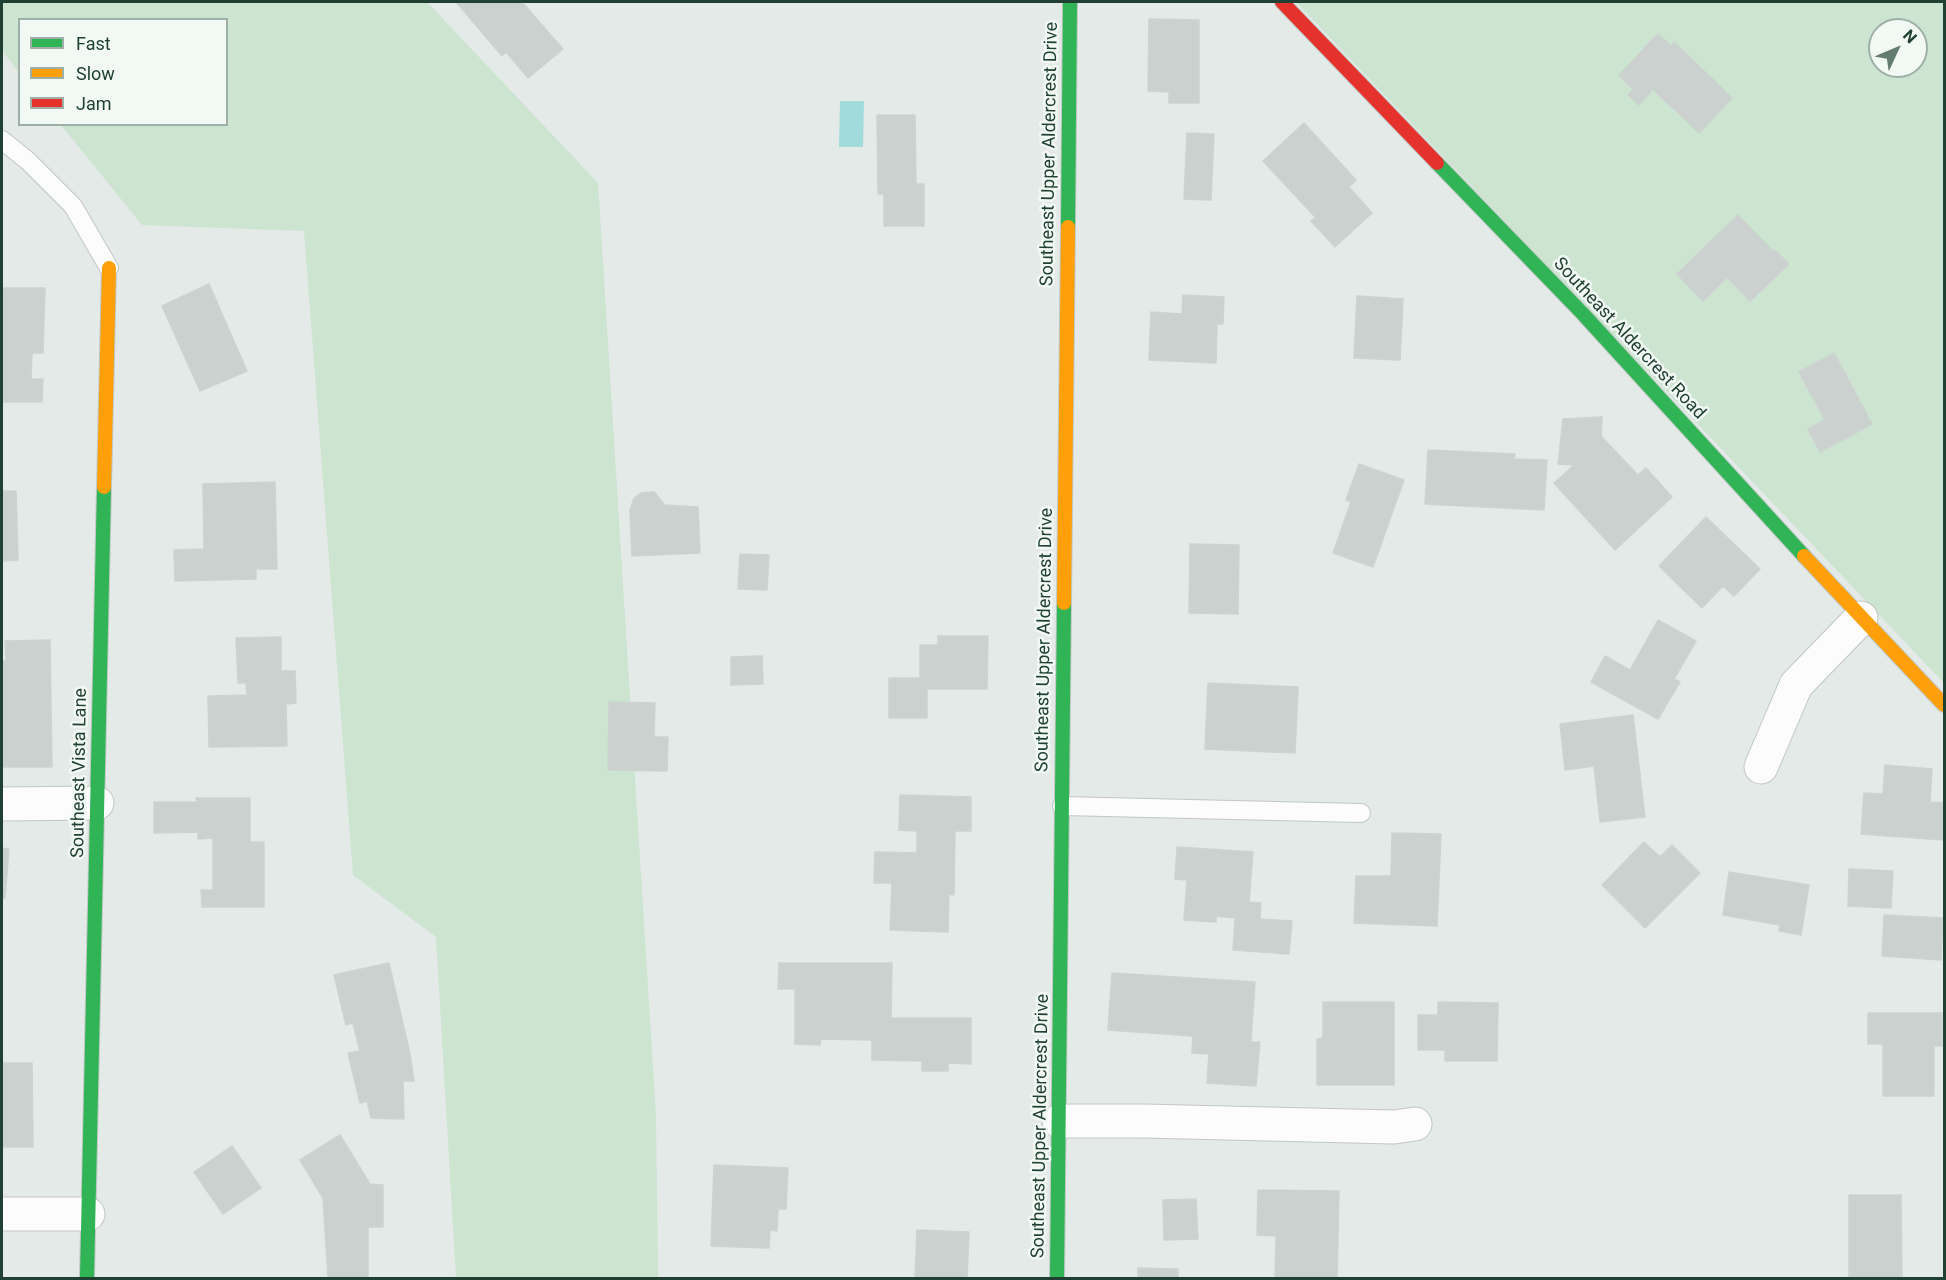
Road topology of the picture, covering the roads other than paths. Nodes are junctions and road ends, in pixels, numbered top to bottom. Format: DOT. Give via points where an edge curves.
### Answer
graph roads {
  1 [pos="1070,2"];
  2 [pos="1282,2"];
  3 [pos="2,140"];
  4 [pos="109,268"];
  5 [pos="1861,618"];
  6 [pos="1944,705"];
  7 [pos="1761,767"];
  8 [pos="97,803"];
  9 [pos="2,804"];
  10 [pos="1062,806"];
  11 [pos="1361,813"];
  12 [pos="1059,1121"];
  13 [pos="1415,1124"];
  14 [pos="2,1214"];
  15 [pos="88,1214"];
  16 [pos="87,1278"];
  17 [pos="1057,1278"];
  1 -- 10 [label="street, Southeast Upper Aldercrest Drive"];
  2 -- 5 [label="street, Southeast Aldercrest Road" via="1583,314"];
  3 -- 4 [label="lane" via="73,206"];
  4 -- 8 [label="street, Southeast Vista Lane"];
  5 -- 6 [label="street, Southeast Aldercrest Road"];
  5 -- 7 [label="street" via="1796,685"];
  8 -- 9 [label="street"];
  8 -- 15 [label="street, Southeast Vista Lane"];
  10 -- 11 [label="lane"];
  10 -- 12 [label="street, Southeast Upper Aldercrest Drive"];
  12 -- 13 [label="street" via="1394,1127"];
  12 -- 17 [label="street, Southeast Upper Aldercrest Drive"];
  14 -- 15 [label="street"];
  15 -- 16 [label="street, Southeast Vista Lane"];
}
